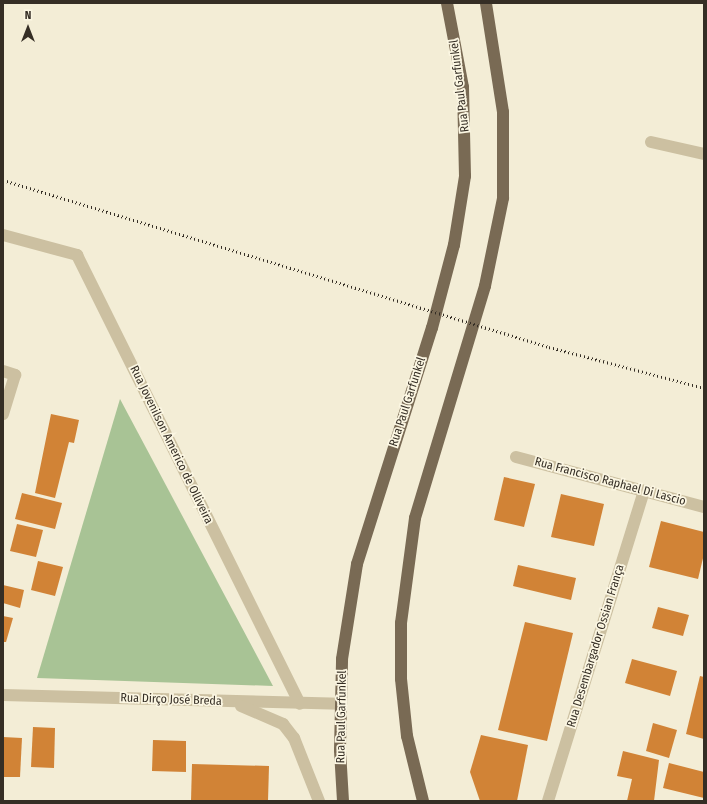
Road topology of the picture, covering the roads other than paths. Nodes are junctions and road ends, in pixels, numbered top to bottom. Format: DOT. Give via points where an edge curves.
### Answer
graph roads {
  1 [pos="447,3"];
  2 [pos="486,3"];
  3 [pos="651,142"];
  4 [pos="704,154"];
  5 [pos="3,235"];
  6 [pos="3,371"];
  7 [pos="3,414"];
  8 [pos="516,458"];
  9 [pos="644,491"];
  10 [pos="704,507"];
  11 [pos="3,695"];
  12 [pos="228,702"];
  13 [pos="300,704"];
  14 [pos="340,704"];
  15 [pos="319,801"];
  16 [pos="343,801"];
  17 [pos="423,801"];
  18 [pos="548,801"];
  1 -- 14 [label="main road, Rua Paul Garfunkel" via="457,49 467,130 460,212 432,328 357,564 342,659"];
  2 -- 17 [label="main road" via="503,112 502,198 485,286 415,518 401,623 401,679 407,736"];
  3 -- 4 [label="street"];
  5 -- 13 [label="street, Rua Jovenilson Americo de Olliveira" via="77,255"];
  6 -- 7 [label="street" via="15,374"];
  8 -- 9 [label="street, Rua Francisco Raphael Di Lascio"];
  9 -- 10 [label="street, Rua Francisco Raphael Di Lascio"];
  9 -- 18 [label="street, Rua Desembargador Ossian França"];
  11 -- 12 [label="street, Rua Dirço José Breda"];
  12 -- 13 [label="street, Rua Dirço José Breda"];
  12 -- 15 [label="street" via="265,713 283,724 297,744"];
  13 -- 14 [label="street, Rua Dirço José Breda"];
  14 -- 16 [label="main road, Rua Paul Garfunkel"];
}
